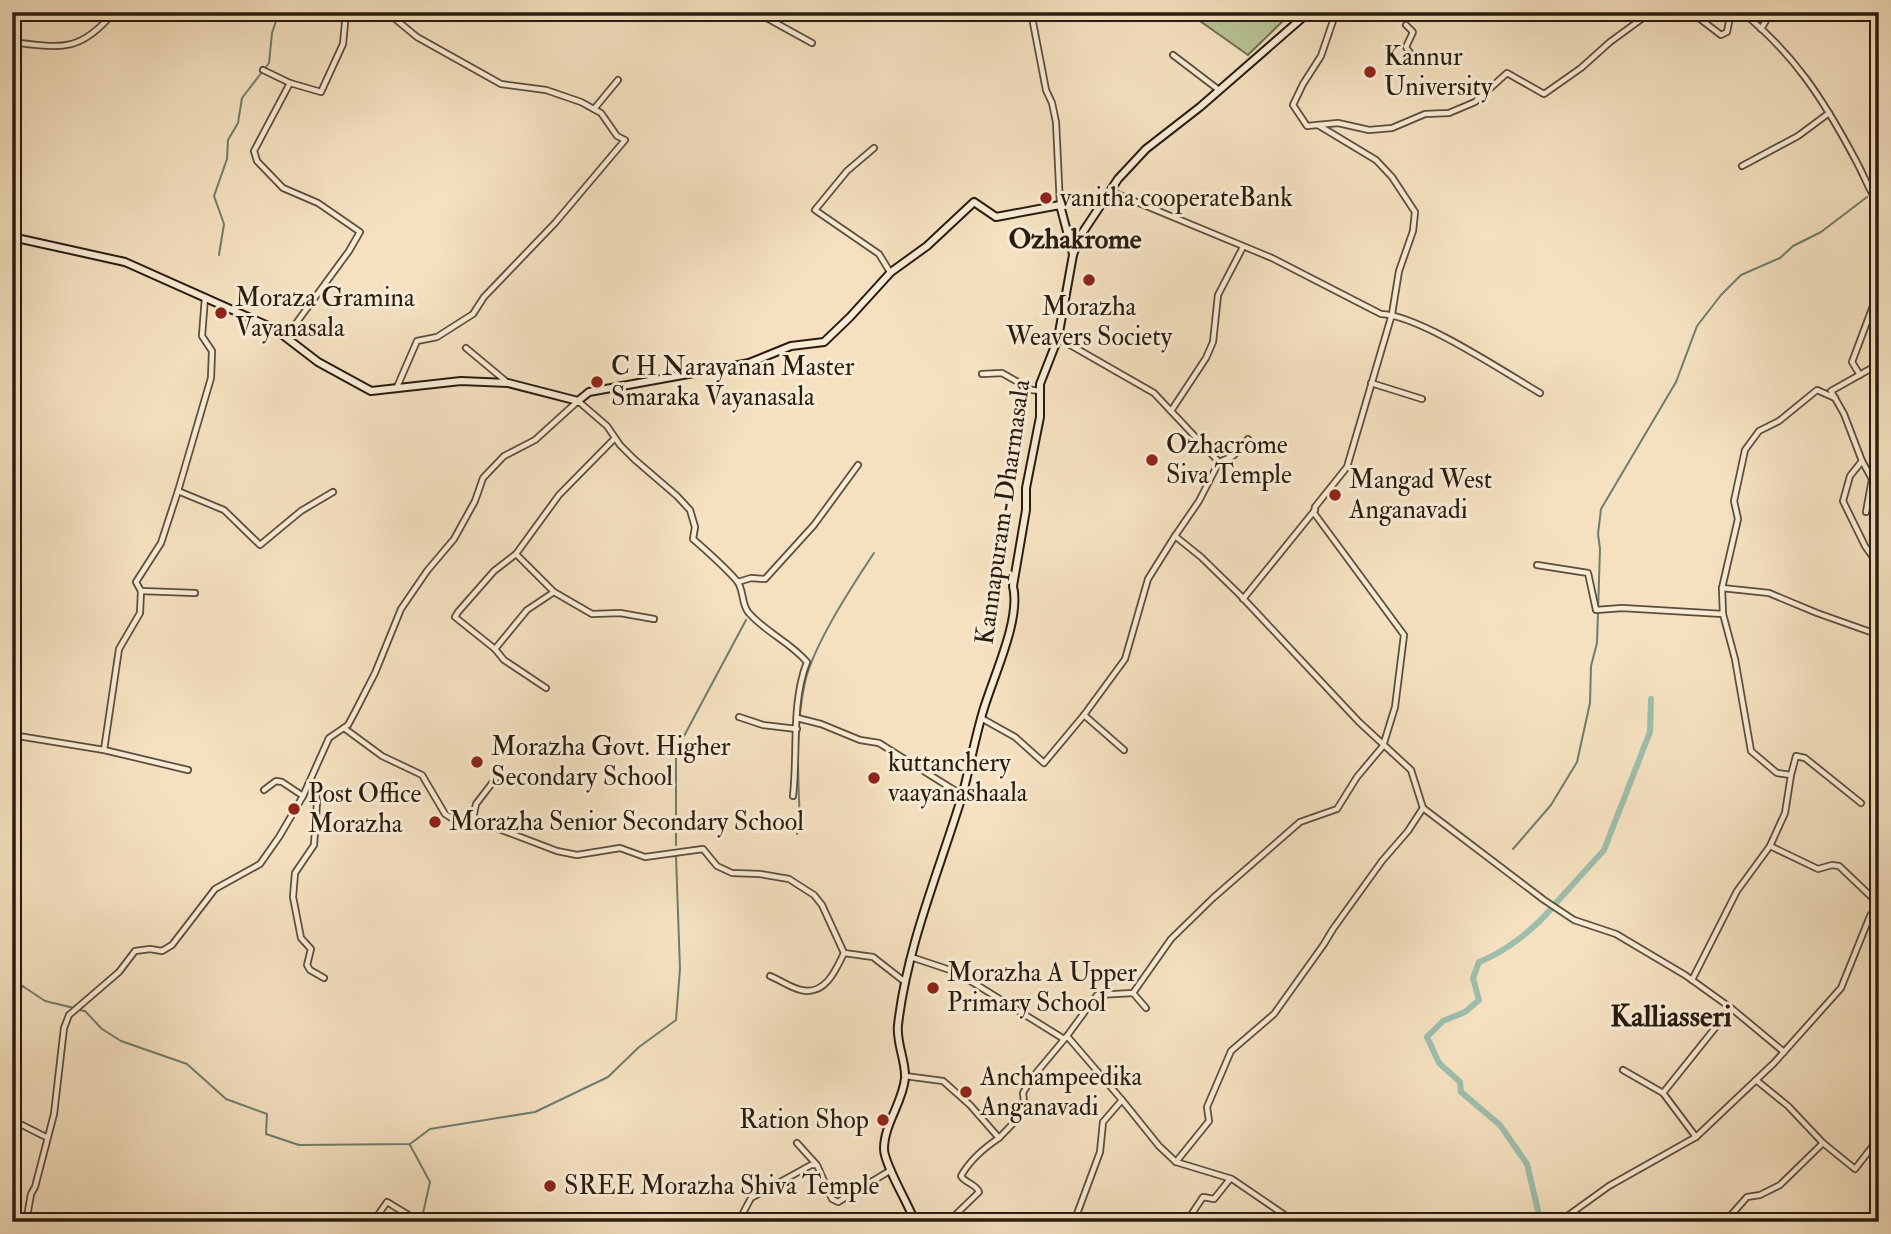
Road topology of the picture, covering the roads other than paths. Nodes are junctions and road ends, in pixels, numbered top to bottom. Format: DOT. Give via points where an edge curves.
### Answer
graph roads {
  1 [pos="114,12"];
  2 [pos="346,12"];
  3 [pos="384,12"];
  4 [pos="756,12"];
  5 [pos="1031,12"];
  6 [pos="1309,12"];
  7 [pos="1336,12"];
  8 [pos="1651,12"];
  9 [pos="1691,12"];
  10 [pos="1731,12"];
  11 [pos="1742,12"];
  12 [pos="1771,12"];
  13 [pos="1406,25"];
  14 [pos="1761,29"];
  15 [pos="12,42"];
  16 [pos="812,43"];
  17 [pos="1173,55"];
  18 [pos="1420,60"];
  19 [pos="263,70"];
  20 [pos="618,80"];
  21 [pos="290,83"];
  22 [pos="1219,90"];
  23 [pos="594,109"];
  24 [pos="1829,113"];
  25 [pos="1318,125"];
  26 [pos="874,148"];
  27 [pos="1742,166"];
  28 [pos="1110,191"];
  29 [pos="1060,205"];
  30 [pos="1879,206"];
  31 [pos="12,237"];
  32 [pos="1243,247"];
  33 [pos="1073,255"];
  34 [pos="891,272"];
  35 [pos="1879,290"];
  36 [pos="205,297"];
  37 [pos="1392,314"];
  38 [pos="286,337"];
  39 [pos="1058,338"];
  40 [pos="467,348"];
  41 [pos="1879,363"];
  42 [pos="982,374"];
  43 [pos="1860,375"];
  44 [pos="508,383"];
  45 [pos="1371,383"];
  46 [pos="397,387"];
  47 [pos="1040,391"];
  48 [pos="1541,393"];
  49 [pos="1835,398"];
  50 [pos="1422,399"];
  51 [pos="578,401"];
  52 [pos="1171,411"];
  53 [pos="615,438"];
  54 [pos="1248,439"];
  55 [pos="1862,461"];
  56 [pos="1219,462"];
  57 [pos="859,465"];
  58 [pos="1879,473"];
  59 [pos="1872,480"];
  60 [pos="178,491"];
  61 [pos="333,492"];
  62 [pos="1315,510"];
  63 [pos="1867,512"];
  64 [pos="1175,536"];
  65 [pos="516,554"];
  66 [pos="1537,565"];
  67 [pos="1879,566"];
  68 [pos="738,582"];
  69 [pos="1722,587"];
  70 [pos="141,591"];
  71 [pos="554,592"];
  72 [pos="195,593"];
  73 [pos="1244,599"];
  74 [pos="1723,614"];
  75 [pos="654,619"];
  76 [pos="1879,635"];
  77 [pos="495,649"];
  78 [pos="546,688"];
  79 [pos="1084,715"];
  80 [pos="739,717"];
  81 [pos="797,718"];
  82 [pos="981,718"];
  83 [pos="344,728"];
  84 [pos="797,729"];
  85 [pos="12,735"];
  86 [pos="1383,746"];
  87 [pos="104,750"];
  88 [pos="1124,750"];
  89 [pos="188,770"];
  90 [pos="1791,775"];
  91 [pos="496,778"];
  92 [pos="309,783"];
  93 [pos="264,790"];
  94 [pos="962,795"];
  95 [pos="303,796"];
  96 [pos="793,796"];
  97 [pos="1861,803"];
  98 [pos="1423,808"];
  99 [pos="473,819"];
  100 [pos="1770,846"];
  101 [pos="1879,904"];
  102 [pos="844,953"];
  103 [pos="911,957"];
  104 [pos="770,976"];
  105 [pos="324,978"];
  106 [pos="1692,980"];
  107 [pos="905,982"];
  108 [pos="1133,993"];
  109 [pos="1146,1008"];
  110 [pos="1731,1008"];
  111 [pos="1065,1037"];
  112 [pos="1784,1052"];
  113 [pos="1623,1070"];
  114 [pos="905,1076"];
  115 [pos="1756,1080"];
  116 [pos="1663,1093"];
  117 [pos="1122,1100"];
  118 [pos="12,1122"];
  119 [pos="1696,1137"];
  120 [pos="46,1138"];
  121 [pos="999,1138"];
  122 [pos="1879,1138"];
  123 [pos="797,1143"];
  124 [pos="1823,1143"];
  125 [pos="1176,1162"];
  126 [pos="817,1165"];
  127 [pos="892,1170"];
  128 [pos="1230,1179"];
  129 [pos="1189,1218"];
  130 [pos="1725,1221"];
  131 [pos="26,1222"];
  132 [pos="373,1222"];
  133 [pos="420,1222"];
  134 [pos="527,1222"];
  135 [pos="538,1222"];
  136 [pos="736,1222"];
  137 [pos="915,1222"];
  138 [pos="948,1222"];
  139 [pos="1074,1222"];
  140 [pos="1166,1222"];
  141 [pos="1203,1222"];
  142 [pos="1308,1222"];
  143 [pos="1559,1222"];
  1 -- 15 [label="street" via="84,41 51,47"];
  2 -- 21 [label="street" via="343,44 321,92"];
  3 -- 23 [label="street" via="417,37 501,85 546,90"];
  4 -- 16 [label="street"];
  5 -- 29 [label="street" via="1056,122"];
  6 -- 22 [label="main road, Kannapuram-Dharmasala"];
  7 -- 25 [label="street" via="1321,56 1293,105 1307,126"];
  8 -- 25 [label="street" via="1544,94 1507,73 1475,102 1449,113 1425,114 1392,128 1369,130 1338,122"];
  9 -- 10 [label="street" via="1721,36 1727,32"];
  11 -- 14 [label="street"];
  12 -- 14 [label="street"];
  13 -- 18 [label="street" via="1413,33 1406,47"];
  14 -- 24 [label="street" via="1811,82"];
  17 -- 22 [label="street"];
  19 -- 21 [label="street"];
  20 -- 23 [label="street"];
  21 -- 38 [label="street" via="254,151 257,161 283,188 318,203 360,232"];
  22 -- 28 [label="main road, Kannapuram-Dharmasala" via="1146,149"];
  23 -- 46 [label="street" via="625,141 473,314 437,337 417,341"];
  24 -- 27 [label="street" via="1798,136"];
  24 -- 30 [label="street"];
  25 -- 37 [label="street" via="1376,160 1415,212"];
  26 -- 34 [label="street" via="847,171 815,210 879,254"];
  28 -- 32 [label="street"];
  28 -- 33 [label="main road, Kannapuram-Dharmasala"];
  29 -- 33 [label="main road"];
  29 -- 34 [label="main road" via="996,217 974,202"];
  31 -- 36 [label="main road" via="125,262"];
  32 -- 37 [label="street" via="1381,314"];
  32 -- 52 [label="street" via="1218,295 1213,342 1206,358"];
  33 -- 39 [label="main road, Kannapuram-Dharmasala"];
  34 -- 51 [label="main road" via="824,342 792,346 749,363 589,392"];
  35 -- 43 [label="street" via="1852,362"];
  36 -- 38 [label="main road"];
  36 -- 60 [label="street" via="202,336 212,351 213,364"];
  37 -- 45 [label="street"];
  37 -- 48 [label="street" via="1441,335"];
  38 -- 46 [label="main road" via="318,362 371,391"];
  39 -- 47 [label="main road, Kannapuram-Dharmasala"];
  39 -- 52 [label="street" via="1154,393"];
  40 -- 44 [label="street"];
  41 -- 43 [label="street"];
  42 -- 47 [label="street" via="1002,373"];
  43 -- 49 [label="street" via="1831,391"];
  44 -- 46 [label="main road" via="461,381"];
  44 -- 51 [label="main road"];
  45 -- 50 [label="street"];
  45 -- 62 [label="street" via="1347,467"];
  47 -- 82 [label="main road, Kannapuram-Dharmasala" via="1040,417 1013,586 1016,596 1000,666"];
  49 -- 55 [label="street"];
  49 -- 69 [label="street" via="1817,390 1759,431 1745,450 1734,500 1738,520"];
  51 -- 53 [label="street"];
  51 -- 83 [label="street" via="535,440 504,456 483,478 454,539 401,609 375,673"];
  52 -- 56 [label="street"];
  53 -- 65 [label="street" via="559,495"];
  53 -- 68 [label="street" via="690,510 693,540"];
  54 -- 56 [label="street" via="1233,456"];
  55 -- 59 [label="street"];
  55 -- 67 [label="street" via="1850,476 1843,501"];
  56 -- 64 [label="street"];
  57 -- 68 [label="street" via="765,579"];
  58 -- 59 [label="street"];
  59 -- 63 [label="street"];
  60 -- 61 [label="street" via="224,510 260,545"];
  60 -- 70 [label="street" via="161,543 136,582"];
  62 -- 73 [label="street"];
  62 -- 86 [label="street" via="1404,635 1395,707"];
  64 -- 73 [label="street"];
  64 -- 79 [label="street" via="1148,579 1125,659"];
  65 -- 71 [label="street"];
  65 -- 77 [label="street" via="494,571 455,617"];
  66 -- 74 [label="street" via="1588,573 1599,610"];
  68 -- 81 [label="street" via="749,612 807,662"];
  69 -- 74 [label="street"];
  69 -- 76 [label="street" via="1769,593"];
  70 -- 72 [label="street"];
  70 -- 87 [label="street" via="140,612 119,649"];
  71 -- 75 [label="street" via="592,614"];
  71 -- 77 [label="street" via="527,610"];
  73 -- 86 [label="street"];
  74 -- 90 [label="street" via="1751,751 1777,773"];
  77 -- 78 [label="street"];
  79 -- 82 [label="street" via="1044,763 1015,737"];
  79 -- 88 [label="street"];
  80 -- 84 [label="street"];
  81 -- 84 [label="street"];
  81 -- 94 [label="street" via="879,743"];
  82 -- 94 [label="main road, Kannapuram-Dharmasala"];
  83 -- 92 [label="street" via="329,738"];
  83 -- 99 [label="street" via="382,757 422,775 445,814 456,821"];
  84 -- 96 [label="street"];
  85 -- 87 [label="street"];
  86 -- 98 [label="street" via="1411,770"];
  86 -- 108 [label="street" via="1337,809 1300,822 1213,898 1171,939"];
  87 -- 89 [label="street"];
  90 -- 97 [label="street" via="1796,756 1805,758"];
  90 -- 100 [label="street" via="1785,813"];
  91 -- 99 [label="street" via="476,804"];
  92 -- 95 [label="street"];
  92 -- 105 [label="street" via="317,802 314,845 295,873 293,897 301,938 311,949 307,965"];
  93 -- 95 [label="street" via="276,781"];
  94 -- 103 [label="main road, Kannapuram-Dharmasala"];
  95 -- 120 [label="street" via="260,864 215,889 172,945 162,951 135,951 119,972 69,1015"];
  98 -- 106 [label="street" via="1574,920 1616,934"];
  98 -- 125 [label="street" via="1274,1014 1231,1051 1207,1107 1209,1121"];
  99 -- 102 [label="street" via="577,855 620,848 645,857 703,849 717,866 732,873 789,879 822,905"];
  100 -- 101 [label="street" via="1818,869 1839,866"];
  100 -- 106 [label="street" via="1737,891"];
  101 -- 112 [label="street" via="1841,988"];
  102 -- 104 [label="street" via="833,977 811,990"];
  102 -- 107 [label="street" via="873,957"];
  103 -- 107 [label="main road, Kannapuram-Dharmasala"];
  103 -- 111 [label="street" via="956,972"];
  106 -- 110 [label="street"];
  107 -- 114 [label="main road, Kannapuram-Dharmasala" via="897,1030"];
  108 -- 109 [label="street"];
  108 -- 111 [label="street" via="1097,995"];
  110 -- 112 [label="street"];
  110 -- 116 [label="street"];
  111 -- 117 [label="street"];
  111 -- 121 [label="street" via="1023,1093 1022,1116"];
  112 -- 115 [label="street"];
  113 -- 116 [label="street"];
  114 -- 121 [label="street" via="943,1080"];
  114 -- 127 [label="main road, Kannapuram-Dharmasala" via="884,1152"];
  115 -- 119 [label="street"];
  115 -- 124 [label="street"];
  116 -- 119 [label="street"];
  117 -- 125 [label="street"];
  117 -- 139 [label="street" via="1103,1122 1100,1152"];
  118 -- 120 [label="street"];
  119 -- 143 [label="street" via="1609,1186"];
  120 -- 131 [label="street"];
  121 -- 138 [label="street" via="963,1172 963,1179 979,1192"];
  122 -- 124 [label="street" via="1855,1169"];
  123 -- 126 [label="street"];
  124 -- 130 [label="street" via="1780,1185 1747,1197"];
  125 -- 128 [label="street"];
  126 -- 127 [label="street" via="832,1199 838,1202"];
  126 -- 136 [label="street" via="751,1198"];
  127 -- 137 [label="main road, Kannapuram-Dharmasala"];
  128 -- 129 [label="street" via="1214,1199 1203,1197"];
  128 -- 142 [label="street" via="1292,1220"];
  129 -- 140 [label="street"];
  129 -- 141 [label="street"];
  132 -- 133 [label="street" via="387,1202"];
  134 -- 135 [label="street"];
}
